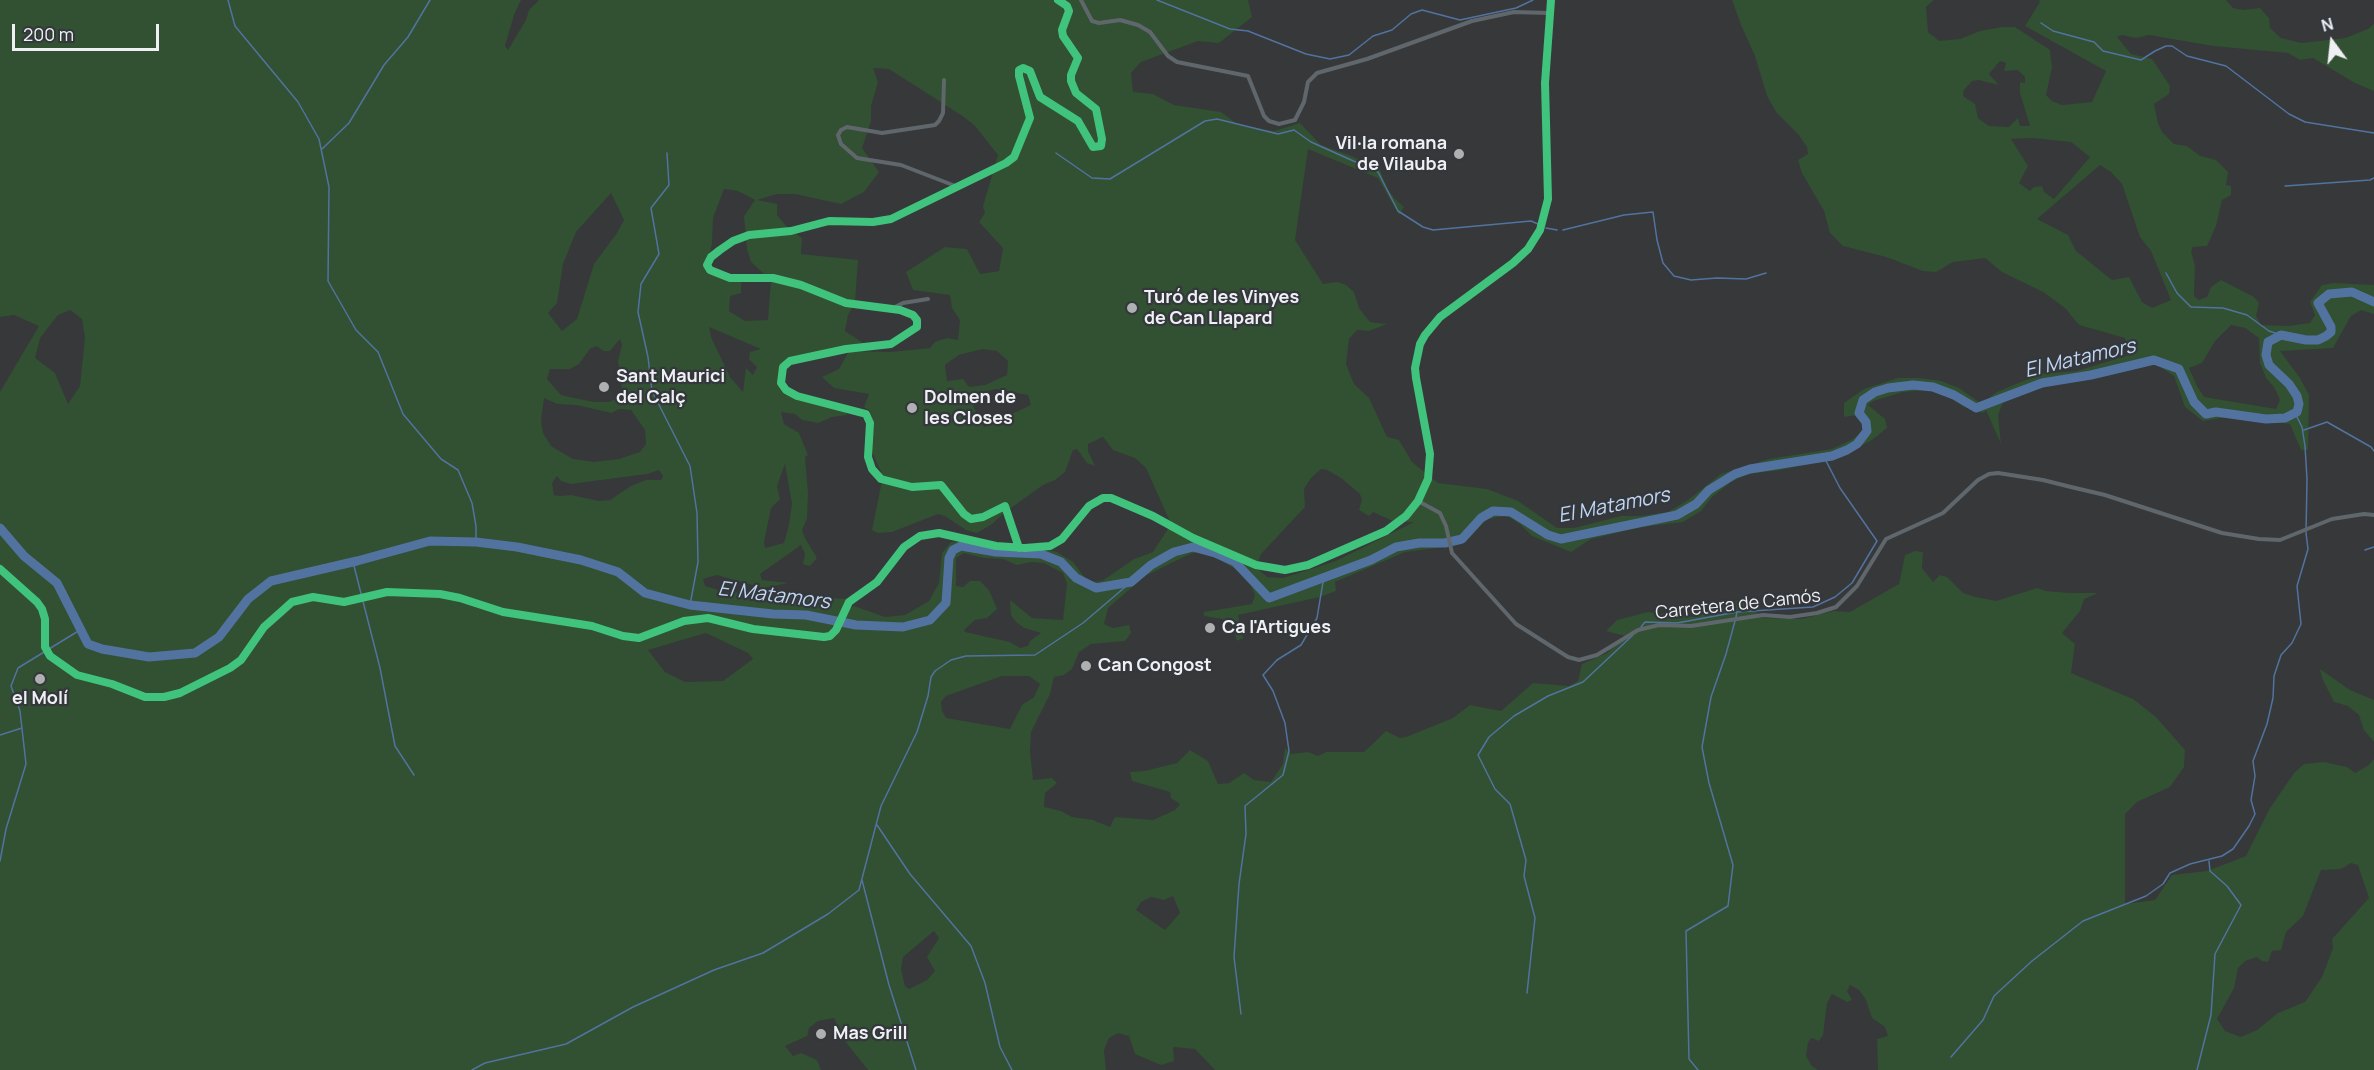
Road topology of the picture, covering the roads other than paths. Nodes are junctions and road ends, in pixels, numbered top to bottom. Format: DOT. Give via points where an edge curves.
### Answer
graph roads {
  1 [pos="1058,0"];
  2 [pos="1082,0"];
  3 [pos="1551,0"];
  4 [pos="1549,13"];
  5 [pos="944,80"];
  6 [pos="958,186"];
  7 [pos="928,299"];
  8 [pos="893,309"];
  9 [pos="1418,501"];
  10 [pos="2374,515"];
  11 [pos="1018,548"];
  12 [pos="0,568"];
  1 -- 6 [label="street" via="1069,11 1063,36 1078,58 1071,81 1076,93 1095,110 1102,144 1093,147 1078,121 1040,97 1030,71 1023,68 1019,76 1030,118 1016,152 1006,163"];
  2 -- 4 [label="street" via="1092,21 1120,20 1138,25 1150,32 1177,62 1246,74 1252,80 1264,116 1284,124 1297,116 1308,82 1317,74 1472,21 1514,12"];
  3 -- 4 [label="street"];
  4 -- 9 [label="street" via="1545,83 1549,184 1545,218 1521,256 1440,317 1420,344 1415,368 1430,454 1428,479"];
  5 -- 6 [label="street" via="943,113 935,125 882,133 847,127 841,130 839,138 857,158 901,165"];
  6 -- 8 [label="street" via="886,220 830,221 743,237 720,249 707,262 710,270 730,278 773,278 846,303"];
  7 -- 8 [label="street" via="903,303"];
  8 -- 11 [label="street" via="913,315 917,325 914,330 888,345 790,361 783,368 781,383 797,396 866,414 870,423 869,460 875,474 884,481 912,487 941,485 971,519 1005,506"];
  9 -- 10 [label="street, Carretera de Camós" via="1440,513 1457,561 1516,624 1579,660 1597,655 1638,630 1659,625 1691,626 1762,615 1790,617 1836,607 1857,586 1886,539 1943,513 1989,474 2033,478 2105,495 2222,533 2259,539 2280,540 2332,519"];
  9 -- 11 [label="street" via="1386,531 1296,569 1256,565 1107,498 1089,506 1059,542 1041,548"];
  11 -- 12 [label="street" via="939,533 920,536 904,547 877,582 849,602 836,630 824,637 753,629 708,618 679,622 639,638 503,612 440,594 387,592 345,602 313,597 292,602 264,627 241,660 195,687 164,697 145,697 77,675 50,656 45,647 42,609"];
}
